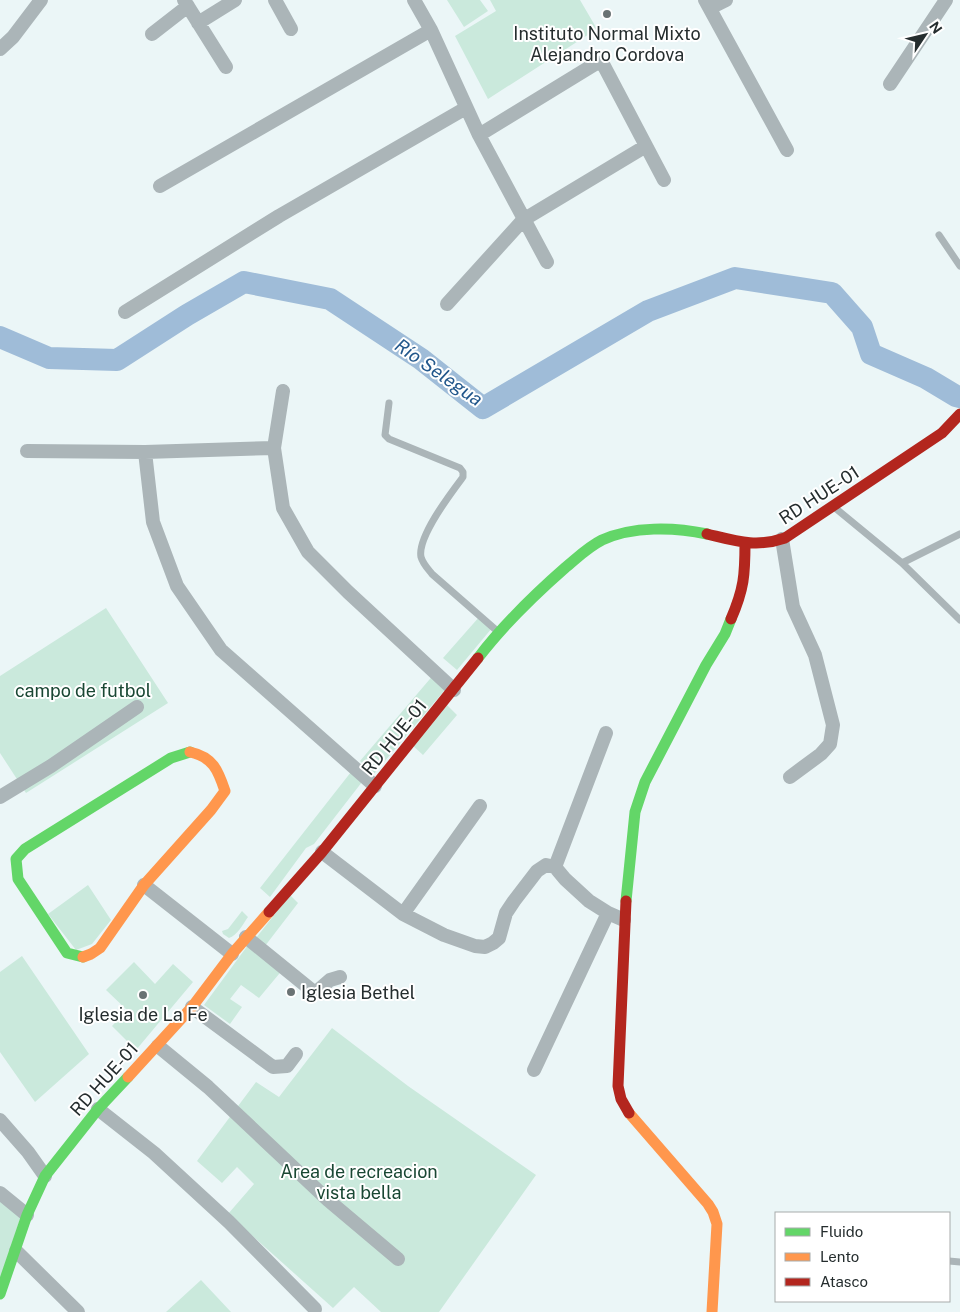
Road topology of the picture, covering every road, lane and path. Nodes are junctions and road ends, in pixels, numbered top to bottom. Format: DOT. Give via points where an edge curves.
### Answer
graph roads {
  1 [pos="41,0"];
  2 [pos="235,0"];
  3 [pos="275,0"];
  4 [pos="414,0"];
  5 [pos="726,0"];
  6 [pos="946,0"];
  7 [pos="186,3"];
  8 [pos="708,4"];
  9 [pos="198,23"];
  10 [pos="291,29"];
  11 [pos="431,30"];
  12 [pos="152,34"];
  13 [pos="0,49"];
  14 [pos="226,68"];
  15 [pos="890,84"];
  16 [pos="466,108"];
  17 [pos="479,135"];
  18 [pos="646,146"];
  19 [pos="787,150"];
  20 [pos="664,180"];
  21 [pos="160,186"];
  22 [pos="523,220"];
  23 [pos="939,235"];
  24 [pos="547,262"];
  25 [pos="960,266"];
  26 [pos="447,304"];
  27 [pos="125,312"];
  28 [pos="283,391"];
  29 [pos="389,403"];
  30 [pos="959,416"];
  31 [pos="274,448"];
  32 [pos="28,451"];
  33 [pos="145,452"];
  34 [pos="834,506"];
  35 [pos="960,534"];
  36 [pos="782,539"];
  37 [pos="745,544"];
  38 [pos="902,562"];
  39 [pos="960,620"];
  40 [pos="498,632"];
  41 [pos="454,690"];
  42 [pos="137,707"];
  43 [pos="606,734"];
  44 [pos="790,777"];
  45 [pos="375,786"];
  46 [pos="0,797"];
  47 [pos="480,806"];
  48 [pos="322,852"];
  49 [pos="555,867"];
  50 [pos="144,885"];
  51 [pos="608,913"];
  52 [pos="403,914"];
  53 [pos="624,920"];
  54 [pos="246,937"];
  55 [pos="232,954"];
  56 [pos="340,977"];
  57 [pos="192,1007"];
  58 [pos="158,1046"];
  59 [pos="296,1054"];
  60 [pos="534,1070"];
  61 [pos="98,1109"];
  62 [pos="0,1120"];
  63 [pos="45,1176"];
  64 [pos="0,1193"];
  65 [pos="27,1215"];
  66 [pos="16,1251"];
  67 [pos="398,1259"];
  68 [pos="2,1278"];
  69 [pos="0,1294"];
  70 [pos="315,1309"];
  71 [pos="78,1312"];
  72 [pos="712,1312"];
  1 -- 13 [label="street"];
  2 -- 9 [label="street"];
  3 -- 10 [label="street"];
  4 -- 11 [label="street"];
  5 -- 8 [label="street"];
  6 -- 15 [label="street"];
  7 -- 9 [label="street"];
  7 -- 12 [label="street"];
  8 -- 19 [label="street"];
  9 -- 14 [label="street"];
  11 -- 16 [label="street"];
  11 -- 21 [label="street"];
  16 -- 17 [label="street"];
  16 -- 27 [label="street" via="279,216"];
  17 -- 18 [label="street" via="595,64 600,64 604,66"];
  17 -- 22 [label="street"];
  18 -- 20 [label="street"];
  18 -- 22 [label="street"];
  22 -- 24 [label="street"];
  22 -- 26 [label="street"];
  23 -- 25 [label="lane"];
  28 -- 31 [label="street"];
  29 -- 40 [label="lane" via="385,435 389,440 463,472 463,477 436,515 421,556 426,567"];
  30 -- 34 [label="street, RD HUE-01" via="942,432"];
  31 -- 33 [label="street"];
  31 -- 41 [label="street" via="283,508 308,552"];
  32 -- 33 [label="street"];
  33 -- 45 [label="street" via="153,522 177,586 220,650"];
  34 -- 36 [label="street, RD HUE-01"];
  34 -- 38 [label="lane"];
  35 -- 38 [label="lane"];
  36 -- 37 [label="street, RD HUE-01"];
  36 -- 44 [label="street" via="792,607 815,655 833,725 830,744"];
  37 -- 40 [label="street, RD HUE-01" via="688,530 655,529 603,540 586,550 545,585"];
  37 -- 53 [label="street" via="745,578 740,599 725,634 645,782 635,812"];
  38 -- 39 [label="lane"];
  40 -- 41 [label="street, RD HUE-01"];
  41 -- 45 [label="street, RD HUE-01"];
  42 -- 46 [label="street"];
  43 -- 49 [label="street"];
  45 -- 48 [label="street, RD HUE-01"];
  47 -- 52 [label="street"];
  48 -- 52 [label="street"];
  48 -- 54 [label="street, RD HUE-01"];
  49 -- 51 [label="street" via="589,901"];
  49 -- 52 [label="street" via="546,865 537,871 506,912 499,938 485,947 444,935"];
  50 -- 50 [label="street" via="225,791 218,771 203,755 190,752 171,758 25,849 16,859 18,879 67,953 79,958 100,948"];
  50 -- 55 [label="street"];
  51 -- 53 [label="street"];
  51 -- 60 [label="street"];
  53 -- 72 [label="street" via="619,1096 632,1118 713,1212 717,1224"];
  54 -- 55 [label="street, RD HUE-01"];
  54 -- 56 [label="street" via="315,993 330,980"];
  55 -- 57 [label="street, RD HUE-01"];
  57 -- 58 [label="street, RD HUE-01"];
  57 -- 59 [label="street" via="273,1067 286,1066"];
  58 -- 61 [label="street, RD HUE-01"];
  58 -- 67 [label="street" via="208,1087 328,1200"];
  61 -- 63 [label="street, RD HUE-01"];
  61 -- 70 [label="street" via="167,1165 229,1222"];
  62 -- 63 [label="street"];
  63 -- 65 [label="street, RD HUE-01"];
  64 -- 65 [label="street"];
  65 -- 66 [label="street, RD HUE-01"];
  66 -- 68 [label="street, RD HUE-01"];
  66 -- 71 [label="street"];
  68 -- 69 [label="street, RD HUE-01"];
}
